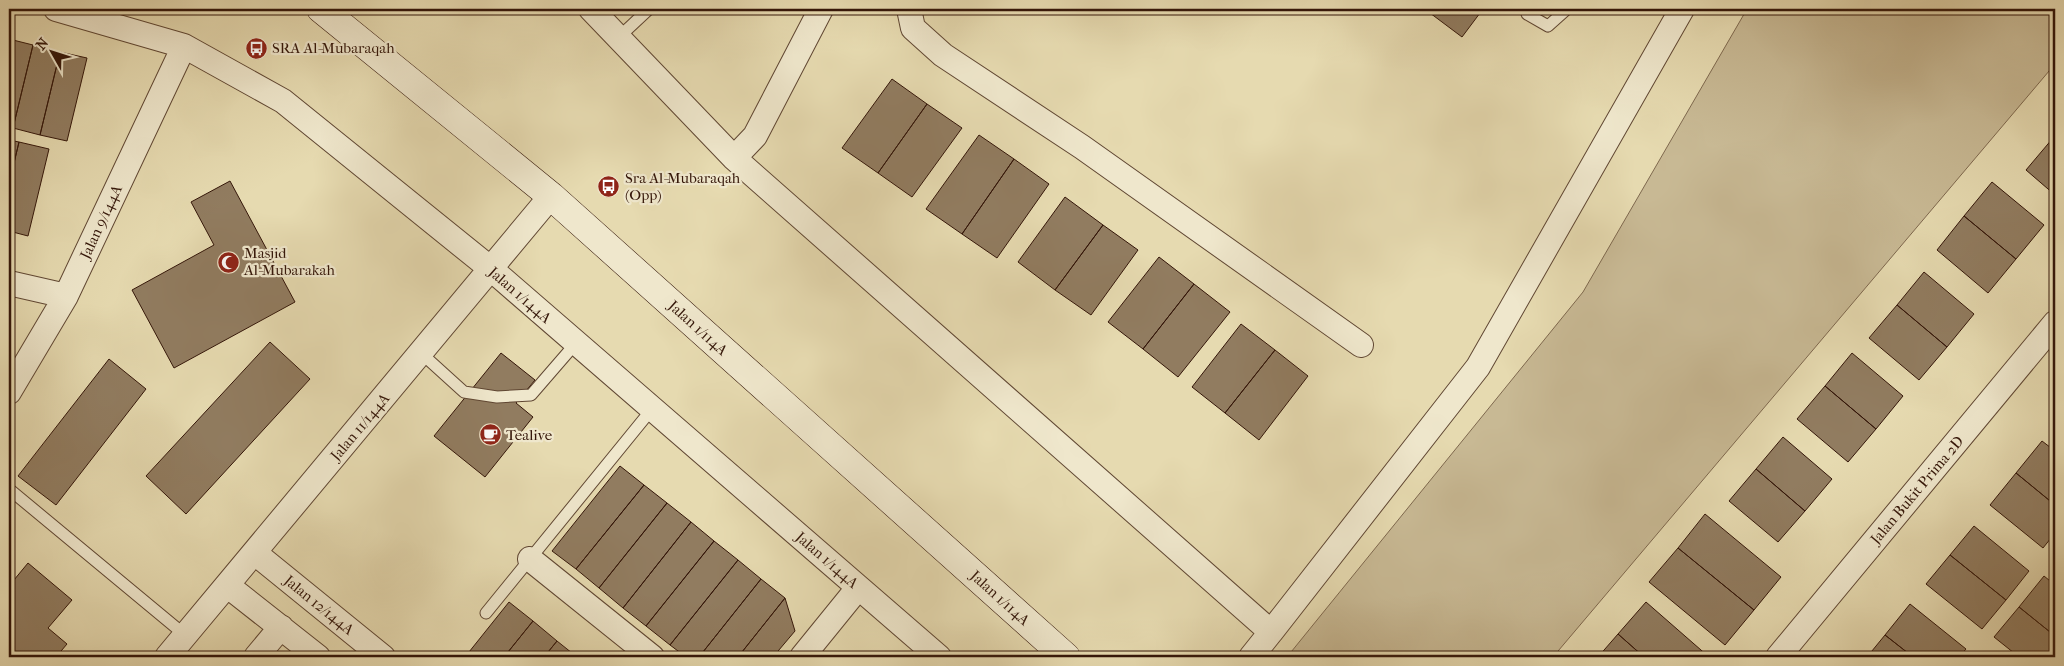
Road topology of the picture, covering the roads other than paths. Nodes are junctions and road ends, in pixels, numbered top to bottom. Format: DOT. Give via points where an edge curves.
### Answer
graph roads {
  1 [pos="56,9"];
  2 [pos="321,9"];
  3 [pos="591,9"];
  4 [pos="649,9"];
  5 [pos="820,9"];
  6 [pos="909,9"];
  7 [pos="1526,9"];
  8 [pos="1567,9"];
  9 [pos="1682,9"];
  10 [pos="618,38"];
  11 [pos="184,46"];
  12 [pos="734,158"];
  13 [pos="552,196"];
  14 [pos="491,269"];
  15 [pos="9,283"];
  16 [pos="66,296"];
  17 [pos="2055,323"];
  18 [pos="576,343"];
  19 [pos="1361,345"];
  20 [pos="421,353"];
  21 [pos="9,392"];
  22 [pos="652,409"];
  23 [pos="9,489"];
  24 [pos="255,553"];
  25 [pos="530,559"];
  26 [pos="228,586"];
  27 [pos="858,588"];
  28 [pos="486,612"];
  29 [pos="281,627"];
  30 [pos="1271,632"];
  31 [pos="185,636"];
  32 [pos="167,657"];
  33 [pos="256,657"];
  34 [pos="318,657"];
  35 [pos="383,657"];
  36 [pos="652,657"];
  37 [pos="802,657"];
  38 [pos="939,657"];
  39 [pos="1066,657"];
  40 [pos="1251,657"];
  41 [pos="1778,657"];
  1 -- 11 [label="street, Jalan 1/144A"];
  2 -- 13 [label="street, Jalan 1/114A"];
  3 -- 10 [label="street"];
  4 -- 10 [label="lane"];
  5 -- 12 [label="street" via="755,136"];
  6 -- 19 [label="street" via="913,28 943,55 1082,147"];
  7 -- 8 [label="lane" via="1527,14 1548,26"];
  9 -- 30 [label="street" via="1478,367"];
  10 -- 12 [label="street"];
  11 -- 14 [label="street, Jalan 1/144A" via="283,101"];
  11 -- 16 [label="street, Jalan 9/144A"];
  12 -- 30 [label="street"];
  13 -- 14 [label="street, Jalan 11/144A"];
  13 -- 39 [label="street, Jalan 1/114A"];
  14 -- 18 [label="street, Jalan 1/144A"];
  14 -- 20 [label="street, Jalan 11/144A"];
  15 -- 16 [label="street"];
  16 -- 21 [label="street, Jalan 9/144A"];
  17 -- 41 [label="street, Jalan Bukit Prima 2D"];
  18 -- 20 [label="lane" via="531,395 497,397 464,392"];
  18 -- 22 [label="street, Jalan 1/144A"];
  20 -- 24 [label="street, Jalan 11/144A"];
  22 -- 25 [label="lane"];
  22 -- 27 [label="street, Jalan 1/144A"];
  23 -- 31 [label="lane"];
  24 -- 26 [label="street, Jalan 11/144A"];
  24 -- 35 [label="street, Jalan 12/144A"];
  25 -- 28 [label="lane"];
  25 -- 36 [label="street"];
  26 -- 29 [label="street"];
  26 -- 31 [label="street, Jalan 11/144A"];
  27 -- 37 [label="street"];
  27 -- 38 [label="street, Jalan 1/144A"];
  29 -- 33 [label="street"];
  29 -- 34 [label="street"];
  30 -- 40 [label="street"];
  31 -- 32 [label="street, Jalan 11/144A"];
}
